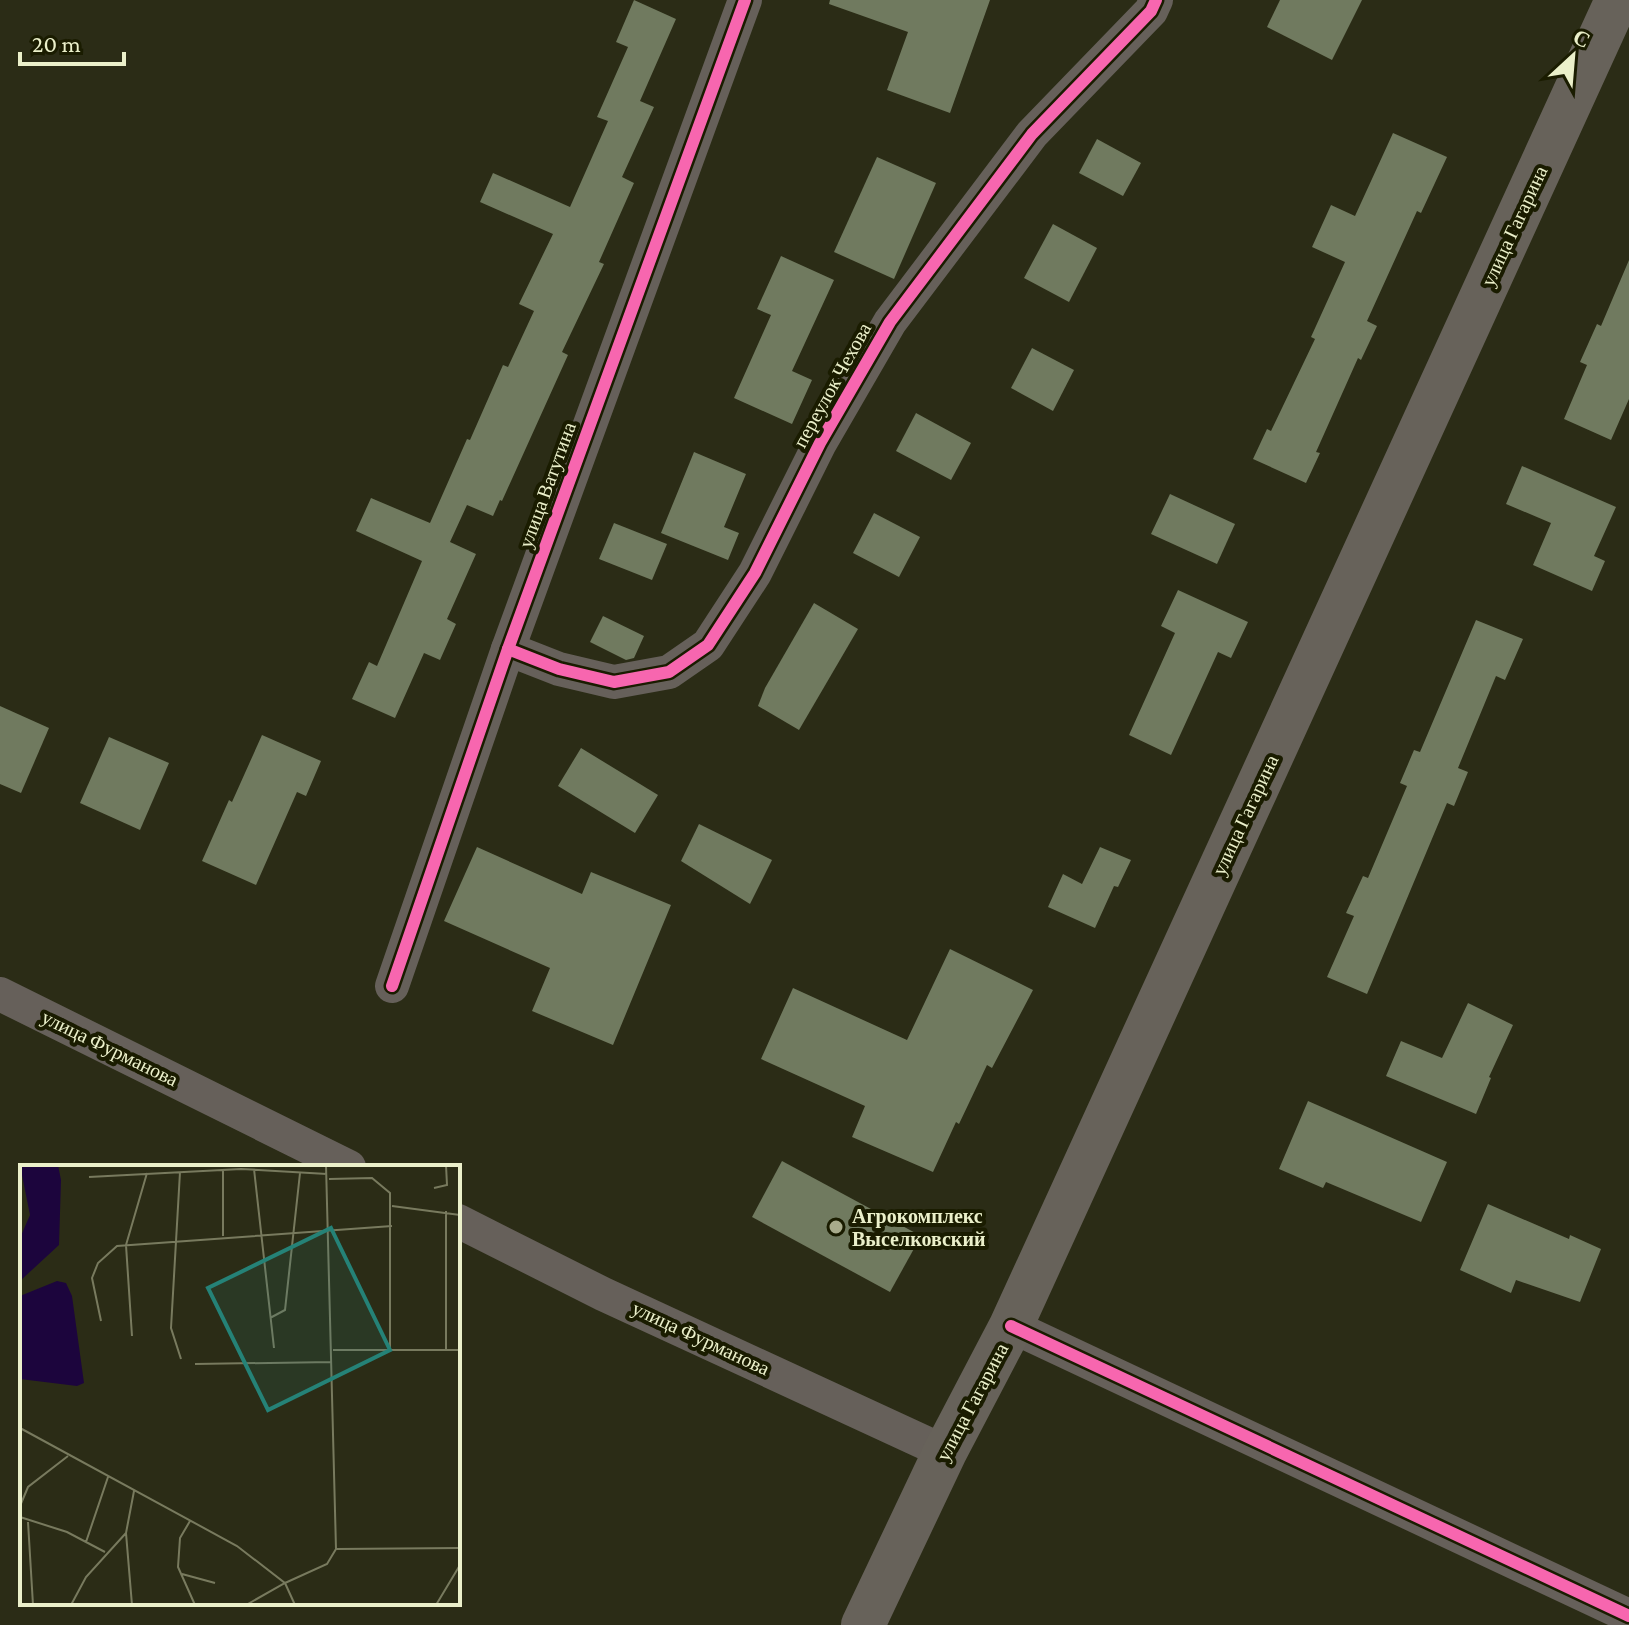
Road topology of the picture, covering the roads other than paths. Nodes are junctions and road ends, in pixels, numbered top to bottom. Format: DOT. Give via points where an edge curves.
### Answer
graph roads {
  1 [pos="745,0"];
  2 [pos="1156,0"];
  3 [pos="1619,0"];
  4 [pos="1629,4"];
  5 [pos="508,649"];
  6 [pos="392,986"];
  7 [pos="0,994"];
  8 [pos="345,1165"];
  9 [pos="460,1222"];
  10 [pos="1011,1326"];
  11 [pos="945,1452"];
  12 [pos="1629,1615"];
  13 [pos="863,1625"];
  1 -- 5 [label="street, улица Ватутина"];
  2 -- 5 [label="street, переулок Чехова" via="1032,134 890,322 820,443 755,573 708,645 669,672 614,682"];
  3 -- 4 [label="street"];
  3 -- 10 [label="main road, улица Гагарина"];
  5 -- 6 [label="street, улица Ватутина"];
  7 -- 8 [label="street, улица Фурманова"];
  9 -- 11 [label="street, улица Фурманова"];
  10 -- 11 [label="main road, улица Гагарина"];
  10 -- 12 [label="street"];
  11 -- 13 [label="main road, улица Гагарина"];
}
